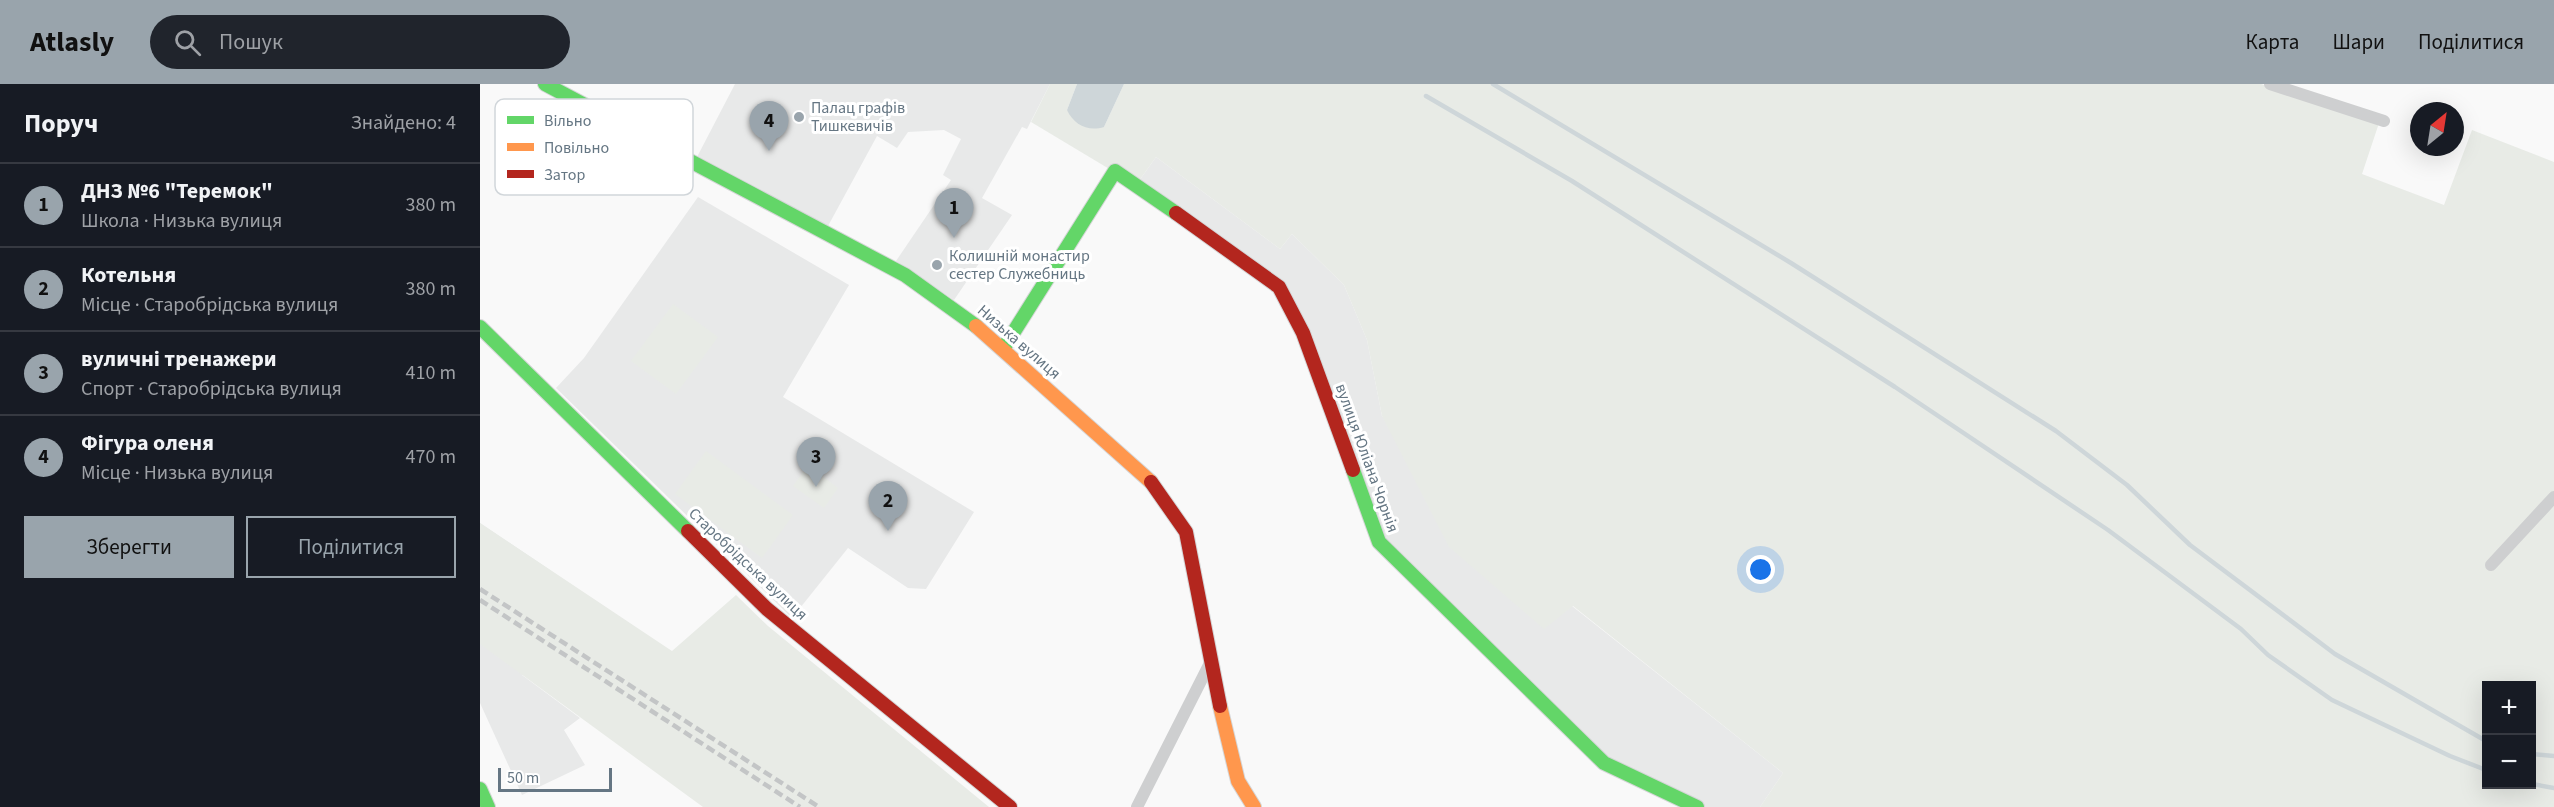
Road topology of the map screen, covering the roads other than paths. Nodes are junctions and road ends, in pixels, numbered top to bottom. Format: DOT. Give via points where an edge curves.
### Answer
graph roads {
  1 [pos="545,84"];
  2 [pos="2270,84"];
  3 [pos="573,99"];
  4 [pos="2384,121"];
  5 [pos="693,163"];
  6 [pos="480,327"];
  7 [pos="1003,349"];
  8 [pos="2554,497"];
  9 [pos="2491,565"];
  10 [pos="1210,663"];
  11 [pos="480,789"];
  12 [pos="489,807"];
  13 [pos="1010,807"];
  14 [pos="1137,807"];
  15 [pos="1254,807"];
  16 [pos="1697,807"];
  1 -- 3 [label="street, Низька вулиця"];
  2 -- 4 [label="street"];
  5 -- 7 [label="street, Низька вулиця" via="905,275"];
  6 -- 13 [label="street, Старобрідська вулиця" via="767,609"];
  7 -- 10 [label="street, Низька вулиця" via="1155,486 1186,532"];
  7 -- 16 [label="street, вулиця Юліана Чорнія" via="1115,171 1279,287 1304,333 1379,542 1604,763"];
  8 -- 9 [label="street"];
  10 -- 14 [label="street"];
  10 -- 15 [label="street, Низька вулиця" via="1238,781"];
  11 -- 12 [label="street"];
}
